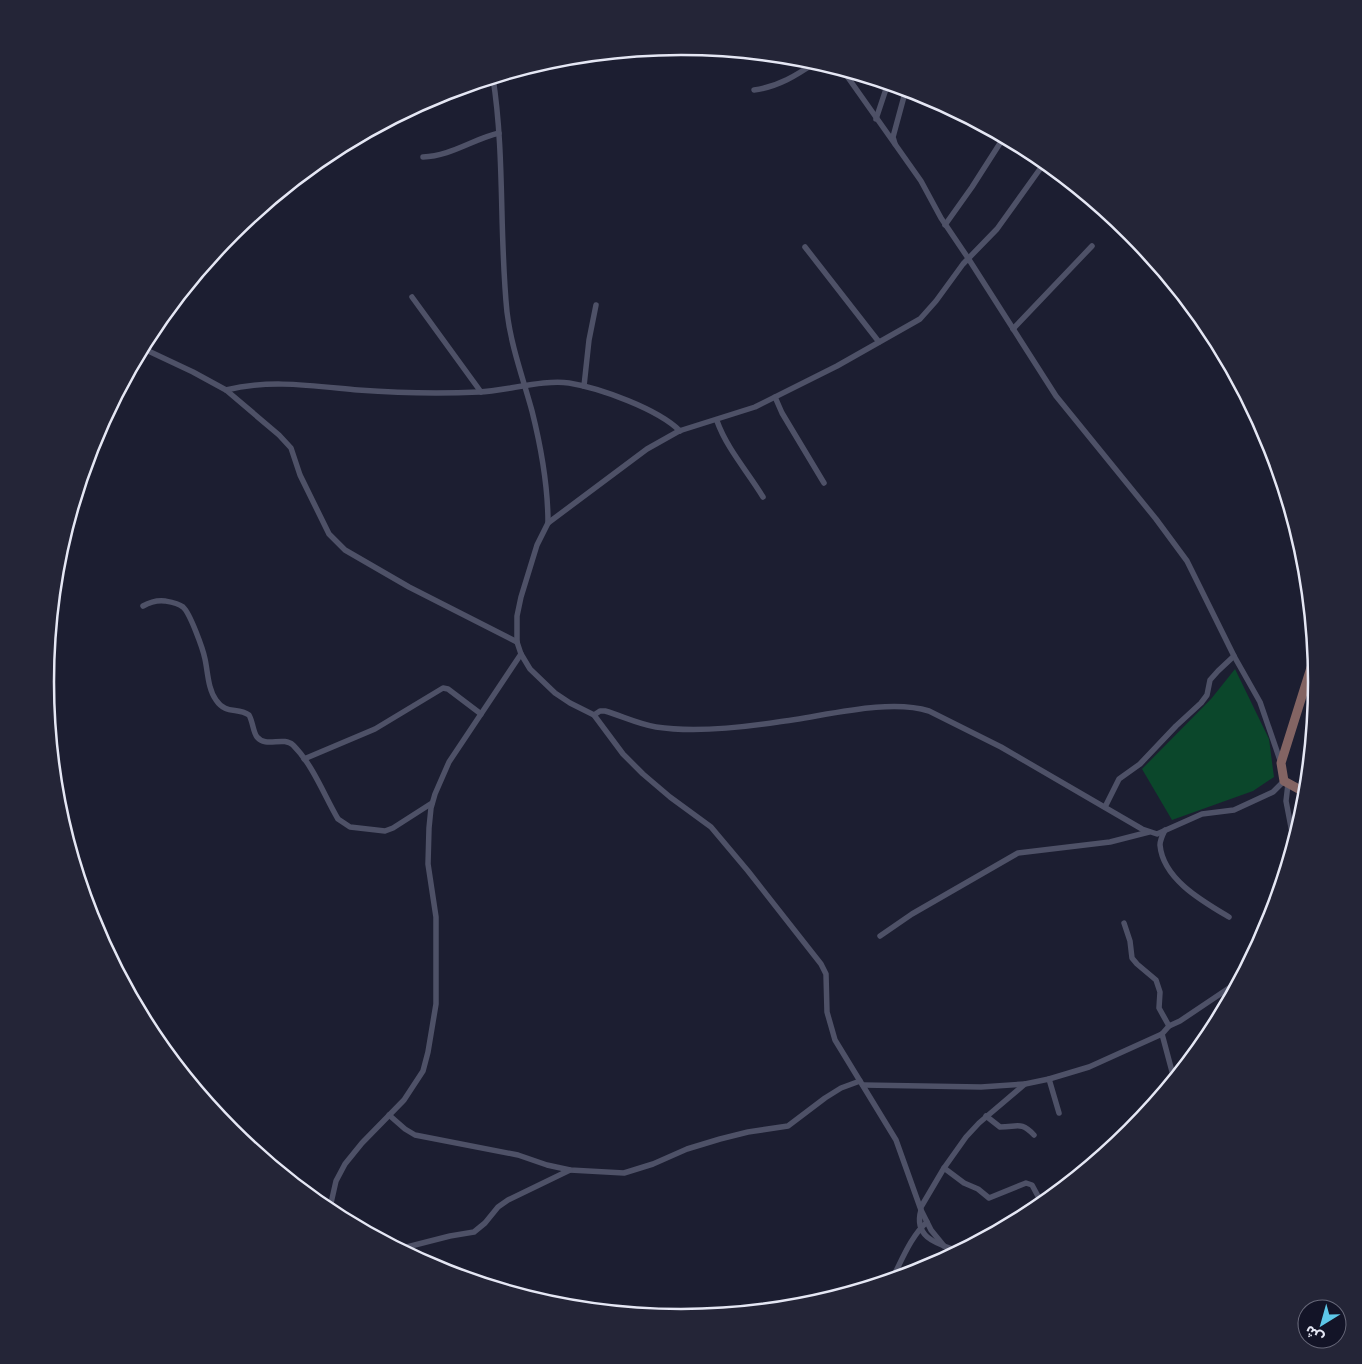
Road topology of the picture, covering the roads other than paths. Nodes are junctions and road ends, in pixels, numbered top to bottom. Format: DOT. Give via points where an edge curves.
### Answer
graph roads {
  1 [pos="806,68"];
  2 [pos="848,77"];
  3 [pos="494,84"];
  4 [pos="886,89"];
  5 [pos="754,90"];
  6 [pos="904,96"];
  7 [pos="876,119"];
  8 [pos="499,132"];
  9 [pos="1001,142"];
  10 [pos="897,148"];
  11 [pos="423,158"];
  12 [pos="1041,168"];
  13 [pos="945,224"];
  14 [pos="1092,246"];
  15 [pos="806,248"];
  16 [pos="968,258"];
  17 [pos="412,296"];
  18 [pos="596,306"];
  19 [pos="1013,328"];
  20 [pos="879,342"];
  21 [pos="148,351"];
  22 [pos="584,386"];
  23 [pos="524,387"];
  24 [pos="226,390"];
  25 [pos="481,392"];
  26 [pos="775,397"];
  27 [pos="716,420"];
  28 [pos="680,431"];
  29 [pos="824,483"];
  30 [pos="763,497"];
  31 [pos="548,523"];
  32 [pos="143,606"];
  33 [pos="517,642"];
  34 [pos="521,654"];
  35 [pos="1234,656"];
  36 [pos="1308,677"];
  37 [pos="481,714"];
  38 [pos="594,715"];
  39 [pos="304,759"];
  40 [pos="1281,763"];
  41 [pos="1286,782"];
  42 [pos="1299,789"];
  43 [pos="432,803"];
  44 [pos="1105,807"];
  45 [pos="1291,826"];
  46 [pos="1165,830"];
  47 [pos="1149,832"];
  48 [pos="1229,917"];
  49 [pos="1124,924"];
  50 [pos="880,936"];
  51 [pos="1225,994"];
  52 [pos="1169,1026"];
  53 [pos="1162,1034"];
  54 [pos="1172,1072"];
  55 [pos="1049,1079"];
  56 [pos="861,1083"];
  57 [pos="1025,1084"];
  58 [pos="1060,1113"];
  59 [pos="389,1115"];
  60 [pos="986,1116"];
  61 [pos="1034,1135"];
  62 [pos="944,1168"];
  63 [pos="570,1170"];
  64 [pos="1039,1197"];
  65 [pos="331,1203"];
  66 [pos="921,1209"];
  67 [pos="927,1222"];
  68 [pos="921,1228"];
  69 [pos="944,1246"];
  70 [pos="408,1247"];
  71 [pos="951,1248"];
  72 [pos="897,1271"];
  1 -- 5 [label="street" via="779,84"];
  2 -- 7 [label="street"];
  3 -- 8 [label="street"];
  4 -- 7 [label="street"];
  6 -- 10 [label="street" via="893,137"];
  7 -- 10 [label="street"];
  8 -- 11 [label="street" via="447,154"];
  8 -- 23 [label="street" via="507,313"];
  9 -- 13 [label="street"];
  10 -- 13 [label="street" via="921,181"];
  12 -- 16 [label="street" via="997,229"];
  13 -- 16 [label="street"];
  14 -- 19 [label="street"];
  15 -- 20 [label="street"];
  16 -- 19 [label="street"];
  16 -- 20 [label="street" via="920,319"];
  17 -- 25 [label="street"];
  18 -- 22 [label="street"];
  19 -- 35 [label="street" via="1056,396 1187,561"];
  20 -- 26 [label="street"];
  21 -- 24 [label="street"];
  22 -- 23 [label="street" via="553,383"];
  22 -- 28 [label="street" via="647,410"];
  23 -- 25 [label="street"];
  23 -- 31 [label="street" via="542,462"];
  24 -- 25 [label="street" via="292,384 359,390"];
  24 -- 33 [label="street" via="290,448 323,523 345,550"];
  26 -- 27 [label="street"];
  26 -- 29 [label="street"];
  27 -- 28 [label="street"];
  27 -- 30 [label="street" via="724,439"];
  28 -- 31 [label="street" via="647,450"];
  31 -- 33 [label="street" via="537,546 520,602"];
  32 -- 39 [label="street" via="159,601 183,607 203,651 215,699 225,709 241,711 249,716 259,739 269,742 284,740 292,744"];
  33 -- 34 [label="street"];
  34 -- 37 [label="street"];
  34 -- 38 [label="street" via="534,674 554,693"];
  35 -- 40 [label="street" via="1265,711"];
  35 -- 44 [label="street" via="1210,680 1201,704 1140,764 1119,779"];
  36 -- 40 [label="street"];
  37 -- 39 [label="street" via="443,688 375,730"];
  37 -- 43 [label="street" via="449,762"];
  38 -- 44 [label="street" via="605,711 642,724 691,729 768,724 894,706 918,708 1001,747"];
  38 -- 56 [label="street" via="623,754 643,774 725,842 821,964 826,974 830,1026"];
  39 -- 43 [label="street" via="338,818 350,827 384,831"];
  40 -- 41 [label="street"];
  41 -- 42 [label="street"];
  41 -- 45 [label="street"];
  41 -- 46 [label="street" via="1273,792 1234,810 1202,814"];
  43 -- 59 [label="street" via="428,864 436,917 434,1021 423,1072"];
  44 -- 47 [label="street"];
  46 -- 47 [label="street" via="1157,834"];
  46 -- 48 [label="street" via="1160,843 1161,855 1179,882 1190,893"];
  47 -- 50 [label="street" via="1110,842 1018,853"];
  49 -- 52 [label="street" via="1136,964 1156,980 1160,1008"];
  51 -- 52 [label="street"];
  52 -- 53 [label="street"];
  53 -- 54 [label="street"];
  53 -- 55 [label="street" via="1089,1067"];
  55 -- 57 [label="street"];
  55 -- 58 [label="street"];
  56 -- 57 [label="street" via="981,1087"];
  56 -- 63 [label="street" via="841,1088 788,1126 720,1139 624,1173"];
  56 -- 66 [label="street" via="896,1140"];
  57 -- 60 [label="street"];
  59 -- 63 [label="street" via="416,1135 518,1155"];
  59 -- 65 [label="street" via="345,1164 336,1181"];
  60 -- 61 [label="street" via="1000,1127 1026,1126"];
  60 -- 62 [label="street"];
  62 -- 64 [label="street" via="989,1198 1026,1183 1032,1185"];
  62 -- 66 [label="street"];
  63 -- 70 [label="street" via="508,1200 474,1232"];
  66 -- 67 [label="street"];
  66 -- 68 [label="street"];
  67 -- 68 [label="street"];
  67 -- 69 [label="street"];
  68 -- 69 [label="street" via="935,1244"];
  68 -- 72 [label="street"];
  69 -- 71 [label="street"];
}
